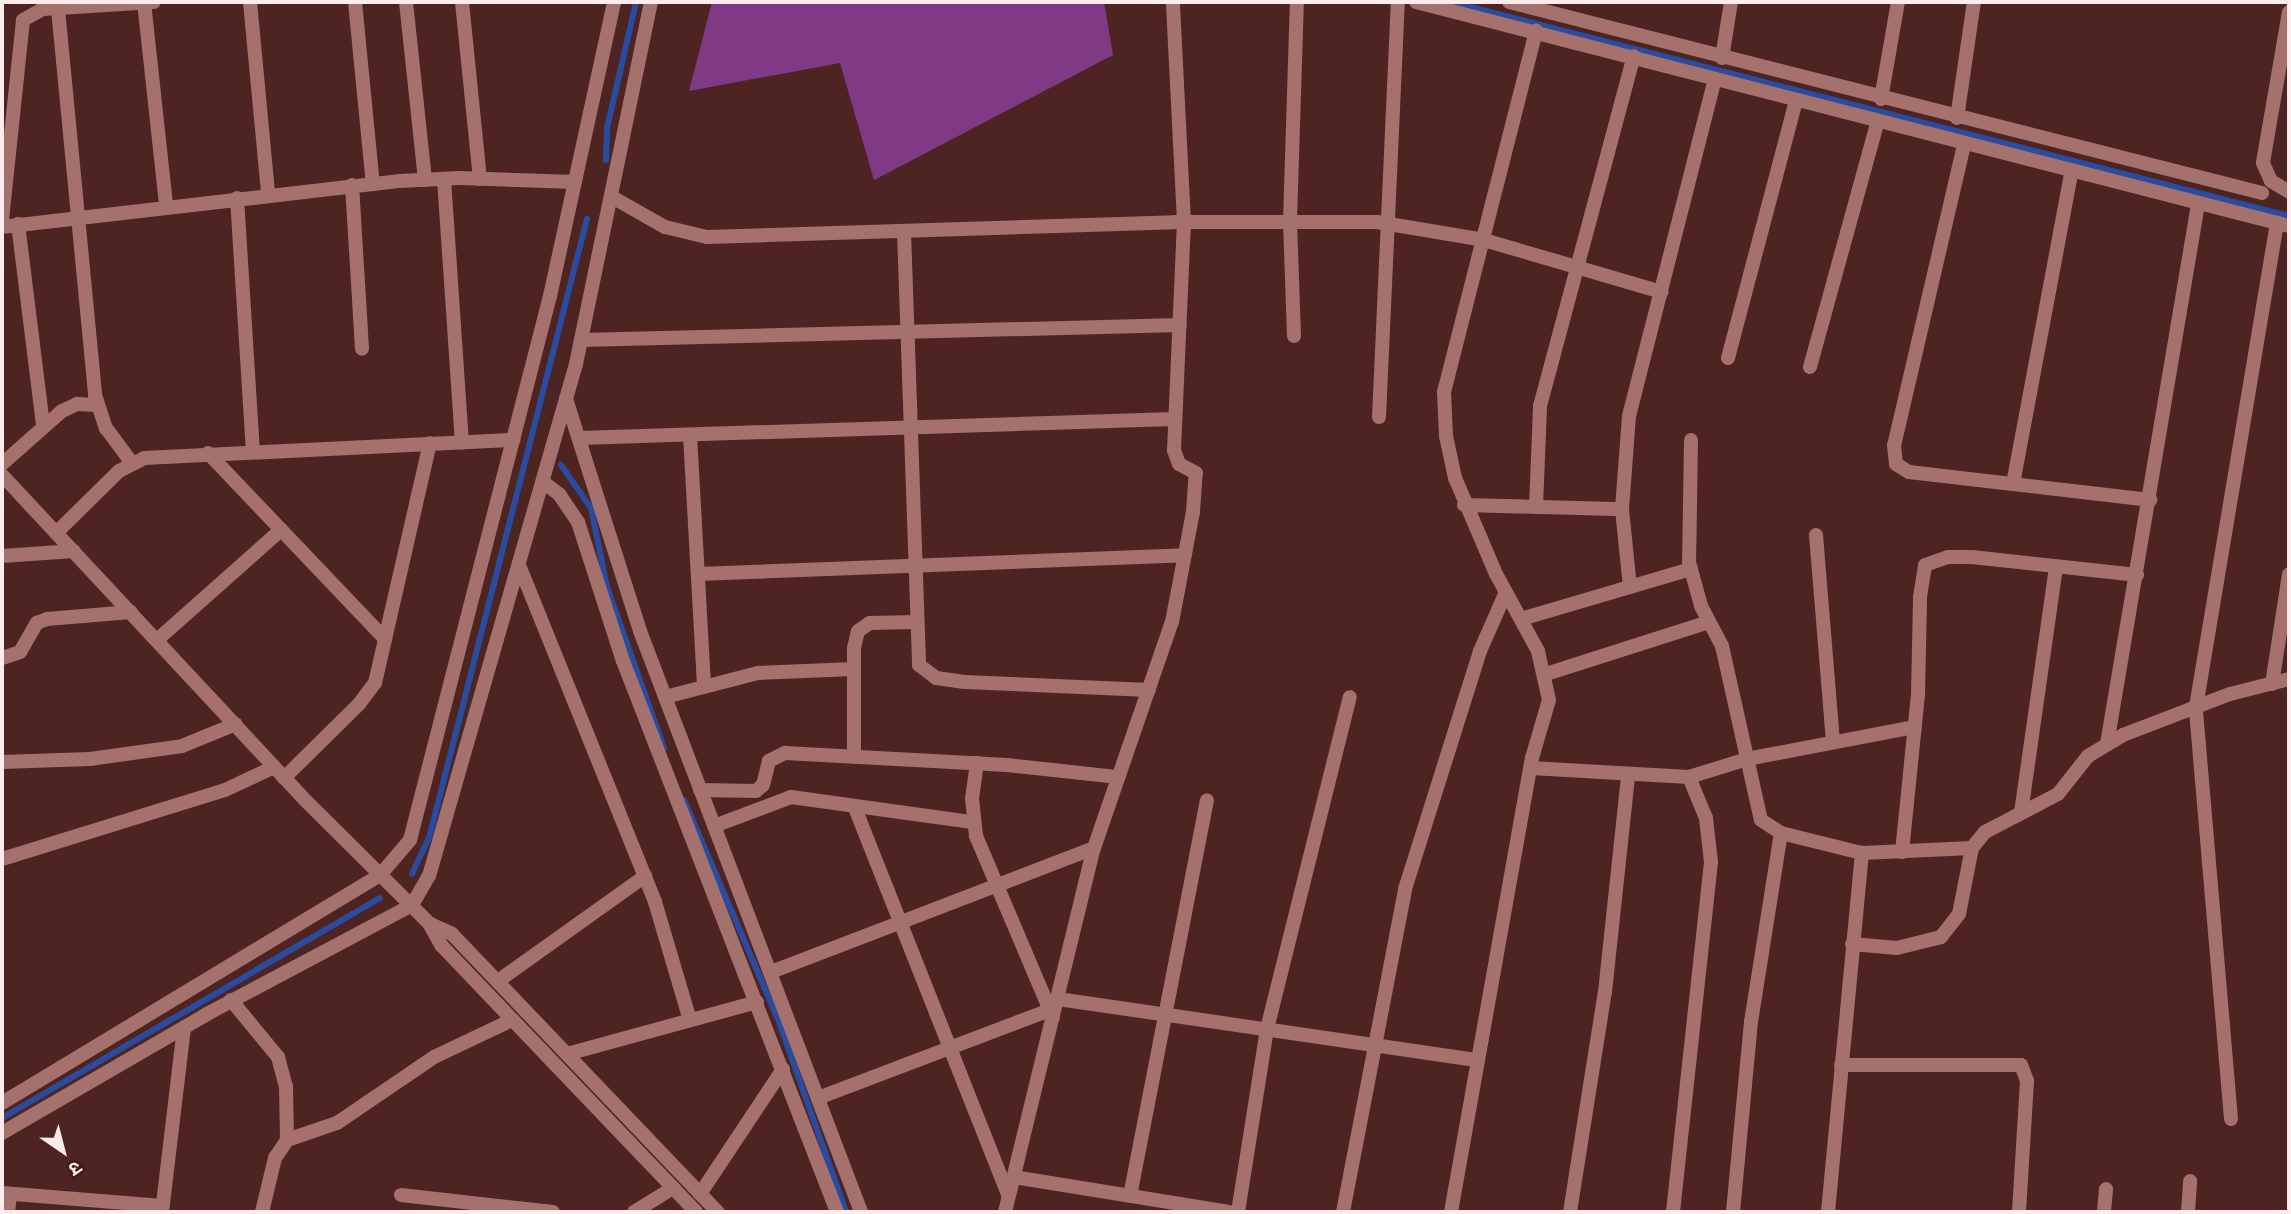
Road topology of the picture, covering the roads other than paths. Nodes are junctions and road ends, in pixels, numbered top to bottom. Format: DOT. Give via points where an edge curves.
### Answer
graph roads {
  1 [pos="147,2"];
  2 [pos="250,2"];
  3 [pos="355,2"];
  4 [pos="406,2"];
  5 [pos="462,2"];
  6 [pos="614,2"];
  7 [pos="651,2"];
  8 [pos="1172,2"];
  9 [pos="1297,2"];
  10 [pos="1398,2"];
  11 [pos="1416,2"];
  12 [pos="1508,2"];
  13 [pos="1731,2"];
  14 [pos="1898,2"];
  15 [pos="1974,2"];
  16 [pos="42,6"];
  17 [pos="58,9"];
  18 [pos="2289,12"];
  19 [pos="1536,31"];
  20 [pos="1634,56"];
  21 [pos="1722,58"];
  22 [pos="1715,79"];
  23 [pos="1881,99"];
  24 [pos="1796,101"];
  25 [pos="1957,118"];
  26 [pos="1877,123"];
  27 [pos="1964,145"];
  28 [pos="2071,173"];
  29 [pos="444,179"];
  30 [pos="480,179"];
  31 [pos="425,180"];
  32 [pos="2271,181"];
  33 [pos="575,182"];
  34 [pos="373,184"];
  35 [pos="352,185"];
  36 [pos="2289,192"];
  37 [pos="268,194"];
  38 [pos="2261,195"];
  39 [pos="612,197"];
  40 [pos="237,198"];
  41 [pos="2198,204"];
  42 [pos="166,206"];
  43 [pos="2255,215"];
  44 [pos="81,216"];
  45 [pos="2,220"];
  46 [pos="1290,221"];
  47 [pos="1184,222"];
  48 [pos="1388,223"];
  49 [pos="18,224"];
  50 [pos="2283,225"];
  51 [pos="2,227"];
  52 [pos="904,232"];
  53 [pos="1484,240"];
  54 [pos="1576,267"];
  55 [pos="1662,292"];
  56 [pos="1180,325"];
  57 [pos="907,331"];
  58 [pos="1294,336"];
  59 [pos="581,340"];
  60 [pos="362,349"];
  61 [pos="1728,358"];
  62 [pos="1810,367"];
  63 [pos="566,399"];
  64 [pos="97,405"];
  65 [pos="1379,416"];
  66 [pos="1175,419"];
  67 [pos="43,426"];
  68 [pos="909,427"];
  69 [pos="690,435"];
  70 [pos="580,439"];
  71 [pos="514,440"];
  72 [pos="1692,440"];
  73 [pos="461,442"];
  74 [pos="430,443"];
  75 [pos="253,450"];
  76 [pos="208,453"];
  77 [pos="132,463"];
  78 [pos="2,464"];
  79 [pos="2,475"];
  80 [pos="543,482"];
  81 [pos="2013,484"];
  82 [pos="2150,500"];
  83 [pos="1464,505"];
  84 [pos="1536,507"];
  85 [pos="1622,509"];
  86 [pos="281,530"];
  87 [pos="56,533"];
  88 [pos="1816,535"];
  89 [pos="74,551"];
  90 [pos="1185,555"];
  91 [pos="2,556"];
  92 [pos="915,564"];
  93 [pos="519,565"];
  94 [pos="2056,566"];
  95 [pos="1691,569"];
  96 [pos="2289,573"];
  97 [pos="698,574"];
  98 [pos="2137,575"];
  99 [pos="1630,587"];
  100 [pos="1506,592"];
  101 [pos="131,612"];
  102 [pos="1521,619"];
  103 [pos="915,622"];
  104 [pos="1709,622"];
  105 [pos="385,639"];
  106 [pos="157,640"];
  107 [pos="2,658"];
  108 [pos="854,669"];
  109 [pos="1546,674"];
  110 [pos="2289,679"];
  111 [pos="2272,684"];
  112 [pos="704,685"];
  113 [pos="1149,690"];
  114 [pos="665,697"];
  115 [pos="1350,697"];
  116 [pos="2196,708"];
  117 [pos="236,724"];
  118 [pos="1915,727"];
  119 [pos="1833,741"];
  120 [pos="2107,744"];
  121 [pos="854,757"];
  122 [pos="1747,759"];
  123 [pos="2,762"];
  124 [pos="977,763"];
  125 [pos="1531,768"];
  126 [pos="279,772"];
  127 [pos="1628,776"];
  128 [pos="1118,777"];
  129 [pos="1689,777"];
  130 [pos="700,790"];
  131 [pos="1207,800"];
  132 [pos="855,808"];
  133 [pos="2021,813"];
  134 [pos="972,822"];
  135 [pos="714,826"];
  136 [pos="1781,833"];
  137 [pos="1094,848"];
  138 [pos="1972,848"];
  139 [pos="1902,852"];
  140 [pos="1862,853"];
  141 [pos="2,859"];
  142 [pos="382,874"];
  143 [pos="645,876"];
  144 [pos="997,885"];
  145 [pos="412,905"];
  146 [pos="429,923"];
  147 [pos="900,924"];
  148 [pos="1852,944"];
  149 [pos="771,972"];
  150 [pos="498,981"];
  151 [pos="231,1000"];
  152 [pos="758,1002"];
  153 [pos="1054,1009"];
  154 [pos="1165,1015"];
  155 [pos="512,1020"];
  156 [pos="690,1020"];
  157 [pos="184,1027"];
  158 [pos="1267,1029"];
  159 [pos="1372,1045"];
  160 [pos="948,1049"];
  161 [pos="567,1054"];
  162 [pos="1478,1060"];
  163 [pos="1841,1065"];
  164 [pos="783,1069"];
  165 [pos="818,1098"];
  166 [pos="2,1103"];
  167 [pos="2231,1119"];
  168 [pos="2,1133"];
  169 [pos="287,1140"];
  170 [pos="1014,1177"];
  171 [pos="2190,1181"];
  172 [pos="673,1188"];
  173 [pos="2106,1189"];
  174 [pos="6,1194"];
  175 [pos="700,1194"];
  176 [pos="401,1195"];
  177 [pos="1009,1195"];
  178 [pos="1130,1196"];
  179 [pos="92,1207"];
  180 [pos="162,1209"];
  181 [pos="8,1212"];
  182 [pos="262,1212"];
  183 [pos="553,1212"];
  184 [pos="634,1212"];
  185 [pos="696,1212"];
  186 [pos="718,1212"];
  187 [pos="836,1212"];
  188 [pos="861,1212"];
  189 [pos="1005,1212"];
  190 [pos="1229,1212"];
  191 [pos="1238,1212"];
  192 [pos="1343,1212"];
  193 [pos="1451,1212"];
  194 [pos="1570,1212"];
  195 [pos="1673,1212"];
  196 [pos="1733,1212"];
  197 [pos="1828,1212"];
  198 [pos="2019,1212"];
  199 [pos="2104,1212"];
  200 [pos="2188,1212"];
  1 -- 17 [label="street"];
  1 -- 42 [label="street"];
  2 -- 37 [label="street"];
  3 -- 34 [label="street"];
  4 -- 31 [label="street"];
  5 -- 30 [label="street"];
  6 -- 33 [label="street"];
  7 -- 39 [label="street"];
  8 -- 47 [label="street"];
  9 -- 46 [label="street"];
  10 -- 48 [label="street"];
  11 -- 19 [label="street"];
  12 -- 21 [label="street"];
  13 -- 21 [label="street"];
  14 -- 23 [label="street"];
  15 -- 25 [label="street"];
  16 -- 17 [label="street"];
  16 -- 45 [label="street" via="28,15 21,28"];
  17 -- 44 [label="street"];
  18 -- 32 [label="street" via="2265,136 2263,163"];
  19 -- 20 [label="street"];
  19 -- 53 [label="street"];
  20 -- 22 [label="street"];
  20 -- 54 [label="street"];
  21 -- 23 [label="street"];
  22 -- 24 [label="street"];
  22 -- 55 [label="street"];
  23 -- 25 [label="street"];
  24 -- 26 [label="street"];
  24 -- 61 [label="street"];
  25 -- 38 [label="street"];
  26 -- 27 [label="street"];
  26 -- 62 [label="street"];
  27 -- 28 [label="street"];
  27 -- 81 [label="street" via="1894,456 1900,470"];
  28 -- 41 [label="street"];
  28 -- 81 [label="street"];
  29 -- 30 [label="street"];
  29 -- 31 [label="street"];
  29 -- 73 [label="street"];
  30 -- 33 [label="street"];
  31 -- 34 [label="street"];
  32 -- 36 [label="street"];
  32 -- 38 [label="street"];
  33 -- 71 [label="street"];
  34 -- 35 [label="street"];
  35 -- 37 [label="street"];
  35 -- 60 [label="street"];
  37 -- 40 [label="street"];
  38 -- 43 [label="street"];
  39 -- 52 [label="street" via="665,227 708,237"];
  39 -- 59 [label="street"];
  40 -- 42 [label="street"];
  40 -- 75 [label="street"];
  41 -- 43 [label="street"];
  41 -- 82 [label="street"];
  42 -- 44 [label="street"];
  43 -- 50 [label="street"];
  44 -- 49 [label="street"];
  44 -- 64 [label="street"];
  46 -- 47 [label="street"];
  46 -- 48 [label="street"];
  46 -- 58 [label="street"];
  47 -- 52 [label="street"];
  47 -- 56 [label="street"];
  48 -- 53 [label="street"];
  48 -- 65 [label="street"];
  49 -- 51 [label="street"];
  49 -- 67 [label="street"];
  50 -- 116 [label="street"];
  52 -- 57 [label="street"];
  53 -- 54 [label="street"];
  53 -- 83 [label="street" via="1444,392 1446,436"];
  54 -- 55 [label="street"];
  54 -- 84 [label="street" via="1540,406"];
  55 -- 85 [label="street" via="1629,416"];
  56 -- 57 [label="street"];
  56 -- 66 [label="street"];
  57 -- 59 [label="street"];
  57 -- 68 [label="street"];
  59 -- 63 [label="street"];
  63 -- 70 [label="street"];
  63 -- 80 [label="street"];
  64 -- 67 [label="street" via="77,404"];
  64 -- 77 [label="street" via="106,428"];
  66 -- 68 [label="street"];
  66 -- 90 [label="street" via="1175,458 1196,473"];
  67 -- 78 [label="street"];
  68 -- 69 [label="street"];
  68 -- 92 [label="street"];
  69 -- 70 [label="street"];
  69 -- 97 [label="street"];
  70 -- 114 [label="street"];
  71 -- 73 [label="street"];
  71 -- 142 [label="street" via="423,801 410,840"];
  72 -- 95 [label="street"];
  73 -- 74 [label="street"];
  74 -- 75 [label="street"];
  74 -- 105 [label="street"];
  75 -- 76 [label="street"];
  76 -- 77 [label="street"];
  76 -- 86 [label="street"];
  77 -- 87 [label="street"];
  79 -- 87 [label="street"];
  80 -- 93 [label="street"];
  80 -- 152 [label="street" via="559,494 578,522 623,661"];
  81 -- 82 [label="street"];
  82 -- 98 [label="street"];
  83 -- 84 [label="street"];
  83 -- 100 [label="street"];
  84 -- 85 [label="street"];
  85 -- 99 [label="street"];
  86 -- 105 [label="street"];
  86 -- 106 [label="street"];
  87 -- 89 [label="street"];
  88 -- 119 [label="street"];
  89 -- 91 [label="street"];
  89 -- 101 [label="street"];
  90 -- 92 [label="street"];
  90 -- 113 [label="street" via="1172,622"];
  92 -- 97 [label="street"];
  92 -- 103 [label="street"];
  93 -- 143 [label="street"];
  93 -- 145 [label="street" via="445,831 429,876"];
  94 -- 98 [label="street"];
  94 -- 118 [label="street" via="1960,557 1934,559 1925,565"];
  94 -- 133 [label="street"];
  95 -- 99 [label="street"];
  95 -- 104 [label="street"];
  96 -- 111 [label="street"];
  97 -- 112 [label="street"];
  98 -- 120 [label="street"];
  99 -- 102 [label="street"];
  100 -- 102 [label="street"];
  100 -- 159 [label="street" via="1480,651 1405,888"];
  101 -- 106 [label="street"];
  101 -- 107 [label="street" via="47,619 37,623 20,652"];
  102 -- 109 [label="street"];
  103 -- 108 [label="street" via="862,625 854,648"];
  103 -- 113 [label="street" via="919,665 936,678"];
  104 -- 109 [label="street"];
  104 -- 122 [label="street" via="1722,646"];
  105 -- 126 [label="street" via="369,694"];
  106 -- 117 [label="street"];
  108 -- 112 [label="street" via="782,670"];
  108 -- 121 [label="street"];
  109 -- 125 [label="street" via="1549,701"];
  110 -- 111 [label="street"];
  111 -- 116 [label="street"];
  112 -- 114 [label="street"];
  113 -- 128 [label="street"];
  114 -- 130 [label="street"];
  115 -- 158 [label="street"];
  116 -- 120 [label="street"];
  116 -- 167 [label="street"];
  117 -- 123 [label="street" via="182,746 90,759"];
  117 -- 126 [label="street"];
  118 -- 119 [label="street"];
  118 -- 139 [label="street"];
  119 -- 122 [label="street"];
  120 -- 133 [label="street" via="2078,765 2063,790"];
  121 -- 124 [label="street"];
  121 -- 130 [label="street" via="785,753 769,761 757,791"];
  122 -- 129 [label="street"];
  122 -- 136 [label="street" via="1761,821"];
  124 -- 128 [label="street"];
  124 -- 134 [label="street"];
  125 -- 127 [label="street"];
  125 -- 162 [label="street"];
  126 -- 141 [label="street"];
  126 -- 142 [label="street"];
  127 -- 129 [label="street"];
  127 -- 194 [label="street" via="1605,992"];
  128 -- 137 [label="street"];
  129 -- 195 [label="street" via="1706,818 1711,862"];
  130 -- 135 [label="street"];
  131 -- 154 [label="street"];
  132 -- 134 [label="street"];
  132 -- 135 [label="street" via="779,798"];
  132 -- 147 [label="street"];
  133 -- 138 [label="street" via="1985,832"];
  134 -- 144 [label="street"];
  135 -- 149 [label="street"];
  136 -- 140 [label="street"];
  136 -- 196 [label="street" via="1751,1021"];
  137 -- 144 [label="street"];
  137 -- 153 [label="street"];
  138 -- 139 [label="street"];
  138 -- 148 [label="street" via="1959,914 1941,937 1897,948"];
  139 -- 140 [label="street"];
  140 -- 148 [label="street"];
  142 -- 145 [label="street"];
  142 -- 166 [label="street"];
  143 -- 150 [label="street"];
  143 -- 156 [label="street"];
  144 -- 147 [label="street"];
  144 -- 153 [label="street"];
  145 -- 146 [label="street"];
  145 -- 151 [label="street"];
  146 -- 150 [label="street" via="452,934"];
  146 -- 155 [label="street" via="442,946"];
  147 -- 149 [label="street"];
  147 -- 160 [label="street"];
  148 -- 163 [label="street"];
  149 -- 165 [label="street"];
  150 -- 161 [label="street"];
  151 -- 157 [label="street"];
  151 -- 169 [label="street" via="278,1057 286,1087"];
  152 -- 156 [label="street"];
  152 -- 164 [label="street"];
  153 -- 154 [label="street"];
  153 -- 160 [label="street"];
  153 -- 170 [label="street"];
  154 -- 158 [label="street"];
  154 -- 178 [label="street"];
  155 -- 169 [label="street" via="434,1057 337,1123"];
  155 -- 172 [label="street"];
  156 -- 161 [label="street"];
  157 -- 168 [label="street"];
  157 -- 180 [label="street"];
  158 -- 159 [label="street"];
  158 -- 191 [label="street"];
  159 -- 162 [label="street"];
  159 -- 192 [label="street"];
  160 -- 165 [label="street"];
  160 -- 177 [label="street"];
  161 -- 175 [label="street"];
  162 -- 193 [label="street"];
  163 -- 197 [label="street"];
  163 -- 198 [label="street" via="2021,1065 2027,1081"];
  164 -- 175 [label="street"];
  164 -- 187 [label="street"];
  165 -- 188 [label="street"];
  169 -- 182 [label="street" via="275,1158"];
  170 -- 177 [label="street"];
  170 -- 178 [label="street"];
  171 -- 200 [label="street"];
  172 -- 184 [label="street"];
  172 -- 185 [label="street"];
  173 -- 199 [label="street"];
  174 -- 179 [label="street"];
  174 -- 181 [label="street"];
  175 -- 186 [label="street"];
  176 -- 183 [label="street"];
  177 -- 189 [label="street"];
  178 -- 190 [label="street"];
  179 -- 180 [label="street"];
}
